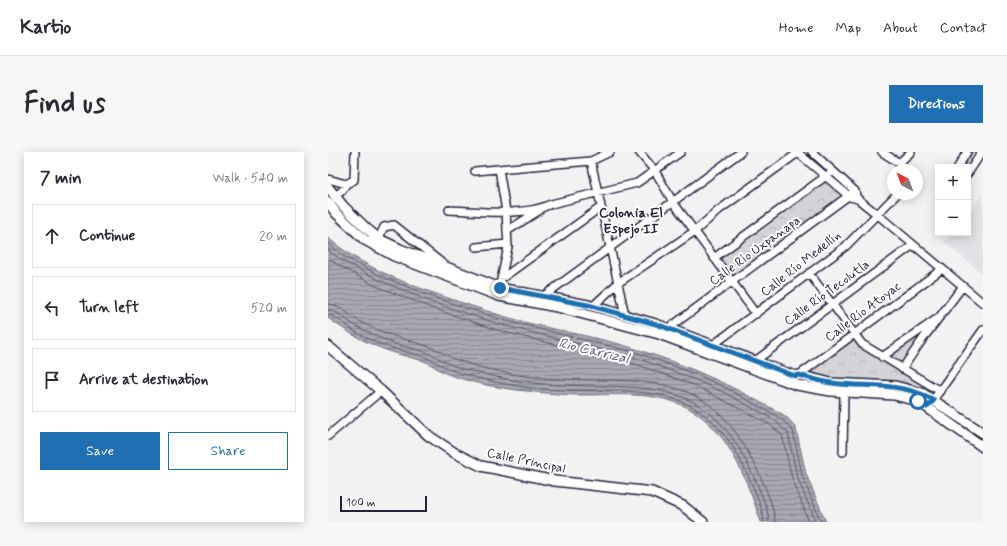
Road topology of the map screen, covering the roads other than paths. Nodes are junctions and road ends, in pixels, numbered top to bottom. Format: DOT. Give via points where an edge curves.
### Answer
graph roads {
  1 [pos="355,152"];
  2 [pos="610,152"];
  3 [pos="639,152"];
  4 [pos="681,152"];
  5 [pos="741,152"];
  6 [pos="798,152"];
  7 [pos="812,152"];
  8 [pos="882,152"];
  9 [pos="912,152"];
  10 [pos="967,152"];
  11 [pos="982,152"];
  12 [pos="591,161"];
  13 [pos="960,164"];
  14 [pos="971,168"];
  15 [pos="499,170"];
  16 [pos="475,171"];
  17 [pos="655,171"];
  18 [pos="833,171"];
  19 [pos="826,177"];
  20 [pos="328,179"];
  21 [pos="346,184"];
  22 [pos="328,187"];
  23 [pos="598,193"];
  24 [pos="852,194"];
  25 [pos="332,199"];
  26 [pos="892,200"];
  27 [pos="673,202"];
  28 [pos="601,207"];
  29 [pos="541,209"];
  30 [pos="450,210"];
  31 [pos="506,211"];
  32 [pos="878,215"];
  33 [pos="507,231"];
  34 [pos="695,231"];
  35 [pos="377,242"];
  36 [pos="508,244"];
  37 [pos="913,244"];
  38 [pos="476,247"];
  39 [pos="609,247"];
  40 [pos="714,258"];
  41 [pos="447,267"];
  42 [pos="942,269"];
  43 [pos="809,273"];
  44 [pos="732,283"];
  45 [pos="501,284"];
  46 [pos="618,284"];
  47 [pos="963,286"];
  48 [pos="545,295"];
  49 [pos="983,303"];
  50 [pos="833,304"];
  51 [pos="593,306"];
  52 [pos="756,314"];
  53 [pos="625,315"];
  54 [pos="941,315"];
  55 [pos="669,328"];
  56 [pos="983,330"];
  57 [pos="855,334"];
  58 [pos="713,345"];
  59 [pos="328,346"];
  60 [pos="882,356"];
  61 [pos="755,361"];
  62 [pos="902,369"];
  63 [pos="799,375"];
  64 [pos="381,391"];
  65 [pos="940,391"];
  66 [pos="844,392"];
  67 [pos="934,400"];
  68 [pos="927,407"];
  69 [pos="983,433"];
  70 [pos="328,436"];
  71 [pos="983,447"];
  72 [pos="843,452"];
  73 [pos="703,522"];
  1 -- 21 [label="street" via="354,180"];
  2 -- 12 [label="street"];
  3 -- 17 [label="street"];
  4 -- 17 [label="street"];
  5 -- 27 [label="street"];
  6 -- 19 [label="street"];
  6 -- 34 [label="street" via="719,210"];
  7 -- 18 [label="street"];
  8 -- 9 [label="street" via="899,163"];
  10 -- 13 [label="street"];
  11 -- 14 [label="street"];
  12 -- 15 [label="street"];
  12 -- 23 [label="street"];
  15 -- 16 [label="street"];
  15 -- 31 [label="street"];
  17 -- 23 [label="street" via="637,183"];
  17 -- 27 [label="street"];
  18 -- 19 [label="street"];
  18 -- 24 [label="street"];
  19 -- 24 [label="street"];
  19 -- 40 [label="street"];
  20 -- 21 [label="street"];
  21 -- 25 [label="street"];
  22 -- 25 [label="main road"];
  23 -- 28 [label="street"];
  23 -- 29 [label="street" via="551,204"];
  24 -- 32 [label="street"];
  24 -- 44 [label="street, Calle Río Uxpanapa"];
  25 -- 35 [label="main road" via="343,206"];
  26 -- 32 [label="street, Calle Río Medellín"];
  27 -- 34 [label="street"];
  27 -- 39 [label="street"];
  28 -- 39 [label="street"];
  28 -- 45 [label="street"];
  29 -- 31 [label="street"];
  29 -- 33 [label="street"];
  30 -- 31 [label="street"];
  31 -- 33 [label="street"];
  32 -- 37 [label="street"];
  32 -- 43 [label="street, Calle Río Medellín" via="846,246"];
  33 -- 36 [label="street"];
  34 -- 40 [label="street"];
  34 -- 46 [label="street"];
  35 -- 41 [label="main road"];
  35 -- 41 [label="street" via="384,227 394,225"];
  35 -- 66 [label="main road" via="394,256 499,296 557,307 659,334 797,385"];
  36 -- 38 [label="street"];
  36 -- 45 [label="street"];
  37 -- 42 [label="street"];
  37 -- 50 [label="street, Calle Río Tecolutla"];
  39 -- 46 [label="street"];
  39 -- 48 [label="street"];
  40 -- 44 [label="street"];
  41 -- 45 [label="main road"];
  42 -- 47 [label="street"];
  42 -- 57 [label="street, Calle Río Atoyac"];
  43 -- 50 [label="street"];
  43 -- 52 [label="street, Calle Río Medellín"];
  44 -- 52 [label="street"];
  44 -- 55 [label="street, Calle Río Uxpanapa"];
  45 -- 48 [label="main road"];
  46 -- 51 [label="street"];
  46 -- 53 [label="street"];
  47 -- 49 [label="street"];
  47 -- 54 [label="street"];
  48 -- 51 [label="main road"];
  50 -- 57 [label="street"];
  50 -- 61 [label="street, Calle Río Tecolutla"];
  51 -- 53 [label="main road"];
  52 -- 58 [label="street, Calle Río Medellín"];
  53 -- 55 [label="main road"];
  54 -- 60 [label="street"];
  54 -- 62 [label="street"];
  55 -- 58 [label="main road"];
  56 -- 65 [label="street"];
  57 -- 60 [label="street" via="862,344"];
  57 -- 63 [label="street, Calle Río Atoyac"];
  58 -- 61 [label="main road"];
  59 -- 64 [label="main road, Calle Principal"];
  60 -- 62 [label="street"];
  61 -- 63 [label="main road" via="795,376"];
  62 -- 65 [label="street"];
  63 -- 67 [label="main road" via="831,383 895,386 922,393"];
  64 -- 70 [label="street"];
  64 -- 73 [label="main road, Calle Principal" via="429,436 481,466 555,481 652,492 683,506"];
  65 -- 67 [label="street"];
  66 -- 68 [label="main road" via="894,396 918,401"];
  66 -- 72 [label="street"];
  67 -- 68 [label="street"];
  67 -- 69 [label="main road"];
  68 -- 71 [label="main road"];
}
